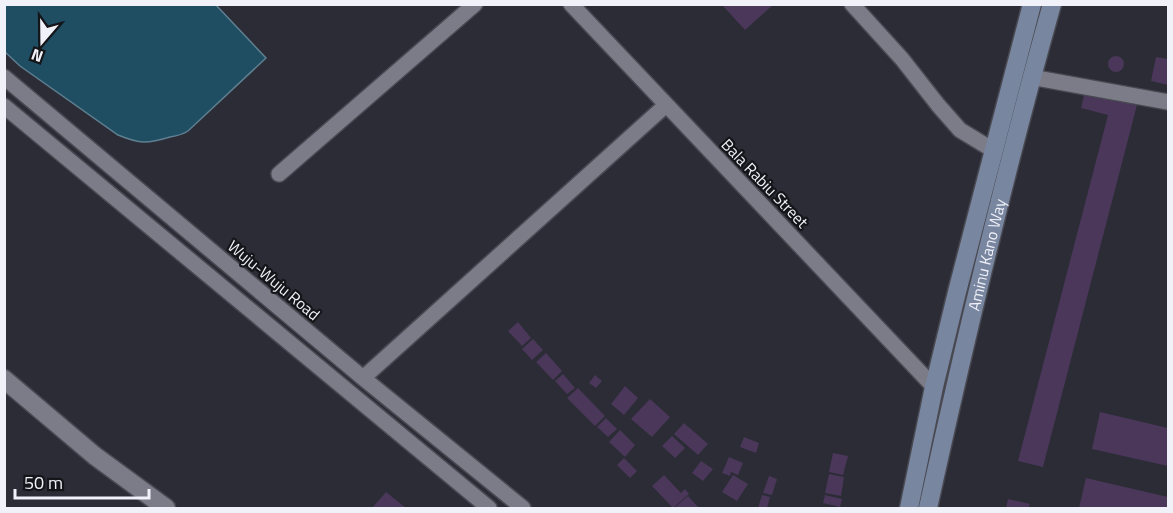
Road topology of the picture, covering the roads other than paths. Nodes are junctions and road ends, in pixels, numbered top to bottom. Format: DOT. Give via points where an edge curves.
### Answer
graph roads {
  1 [pos="475,4"];
  2 [pos="571,4"];
  3 [pos="852,4"];
  4 [pos="1032,4"];
  5 [pos="1052,4"];
  6 [pos="1027,25"];
  7 [pos="1045,31"];
  8 [pos="4,77"];
  9 [pos="1031,77"];
  10 [pos="1168,102"];
  11 [pos="666,105"];
  12 [pos="4,106"];
  13 [pos="993,150"];
  14 [pos="279,174"];
  15 [pos="363,378"];
  16 [pos="4,379"];
  17 [pos="934,387"];
  18 [pos="166,508"];
  19 [pos="489,508"];
  20 [pos="523,508"];
  21 [pos="909,508"];
  22 [pos="928,508"];
  1 -- 14 [label="street"];
  2 -- 11 [label="street, Bala Rabiu Street"];
  3 -- 13 [label="street" via="960,130"];
  4 -- 6 [label="main road, Aminu Kano Way"];
  5 -- 7 [label="main road, Aminu Kano Way"];
  6 -- 7 [label="main road"];
  6 -- 13 [label="main road, Aminu Kano Way"];
  7 -- 9 [label="main road, Aminu Kano Way"];
  8 -- 15 [label="street, Wuju-Wuju Road"];
  9 -- 10 [label="street"];
  9 -- 22 [label="main road, Aminu Kano Way"];
  11 -- 15 [label="street"];
  11 -- 17 [label="street, Bala Rabiu Street"];
  12 -- 19 [label="street"];
  13 -- 17 [label="main road, Aminu Kano Way"];
  15 -- 20 [label="street, Wuju-Wuju Road"];
  16 -- 18 [label="street" via="95,456"];
  17 -- 21 [label="main road, Aminu Kano Way"];
}
